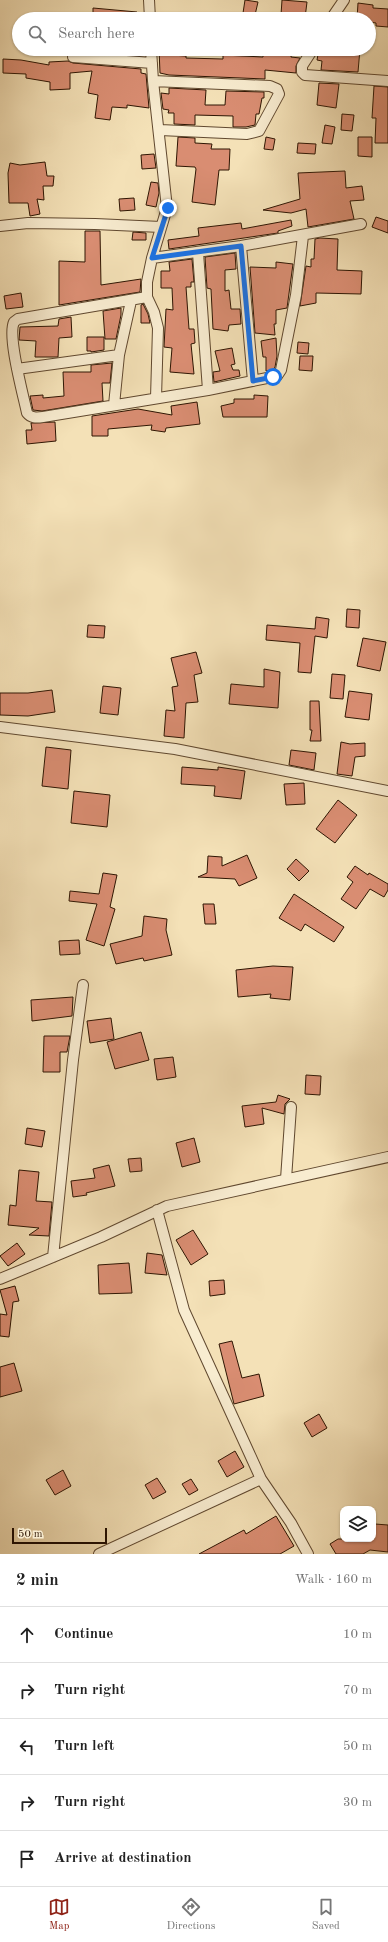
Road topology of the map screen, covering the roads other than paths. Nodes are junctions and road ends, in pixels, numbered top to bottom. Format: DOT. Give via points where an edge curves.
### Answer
graph roads {
  1 [pos="149,0"];
  2 [pos="344,0"];
  3 [pos="150,12"];
  4 [pos="336,12"];
  5 [pos="152,56"];
  6 [pos="309,56"];
  7 [pos="73,57"];
  8 [pos="152,63"];
  9 [pos="388,81"];
  10 [pos="153,82"];
  11 [pos="160,130"];
  12 [pos="361,224"];
  13 [pos="0,226"];
  14 [pos="161,227"];
  15 [pos="303,236"];
  16 [pos="241,246"];
  17 [pos="198,252"];
  18 [pos="152,258"];
  19 [pos="147,297"];
  20 [pos="131,301"];
  21 [pos="119,355"];
  22 [pos="18,369"];
  23 [pos="253,381"];
  24 [pos="208,390"];
  25 [pos="156,398"];
  26 [pos="114,405"];
  27 [pos="0,727"];
  28 [pos="388,791"];
  29 [pos="83,985"];
  30 [pos="291,1107"];
  31 [pos="388,1157"];
  32 [pos="286,1180"];
  33 [pos="157,1210"];
  34 [pos="52,1257"];
  35 [pos="0,1279"];
  36 [pos="261,1479"];
  37 [pos="99,1554"];
  38 [pos="308,1554"];
  1 -- 3 [label="street"];
  2 -- 4 [label="street"];
  5 -- 8 [label="street"];
  6 -- 9 [label="street" via="301,68 305,75"];
  7 -- 8 [label="street"];
  8 -- 10 [label="street"];
  10 -- 11 [label="street"];
  10 -- 11 [label="street" via="270,86 277,89 279,94 258,131 252,134"];
  11 -- 14 [label="street" via="168,208"];
  12 -- 15 [label="street"];
  13 -- 14 [label="street" via="28,223"];
  14 -- 18 [label="street"];
  15 -- 16 [label="street"];
  15 -- 23 [label="street" via="296,295 280,374"];
  16 -- 17 [label="street"];
  16 -- 23 [label="street"];
  17 -- 18 [label="street"];
  17 -- 24 [label="street"];
  18 -- 19 [label="street"];
  19 -- 20 [label="street"];
  19 -- 25 [label="street" via="158,328"];
  20 -- 21 [label="street"];
  20 -- 22 [label="street" via="18,319 14,322 12,333"];
  21 -- 22 [label="street"];
  21 -- 26 [label="street"];
  22 -- 26 [label="street" via="27,413 33,417"];
  23 -- 24 [label="street"];
  24 -- 25 [label="street"];
  25 -- 26 [label="street"];
  27 -- 28 [label="street" via="175,749"];
  29 -- 34 [label="street"];
  30 -- 32 [label="street"];
  31 -- 32 [label="street"];
  32 -- 33 [label="street" via="178,1203"];
  33 -- 34 [label="street"];
  33 -- 36 [label="street" via="184,1310"];
  34 -- 35 [label="street"];
  36 -- 37 [label="street"];
  36 -- 38 [label="street" via="291,1523"];
}
